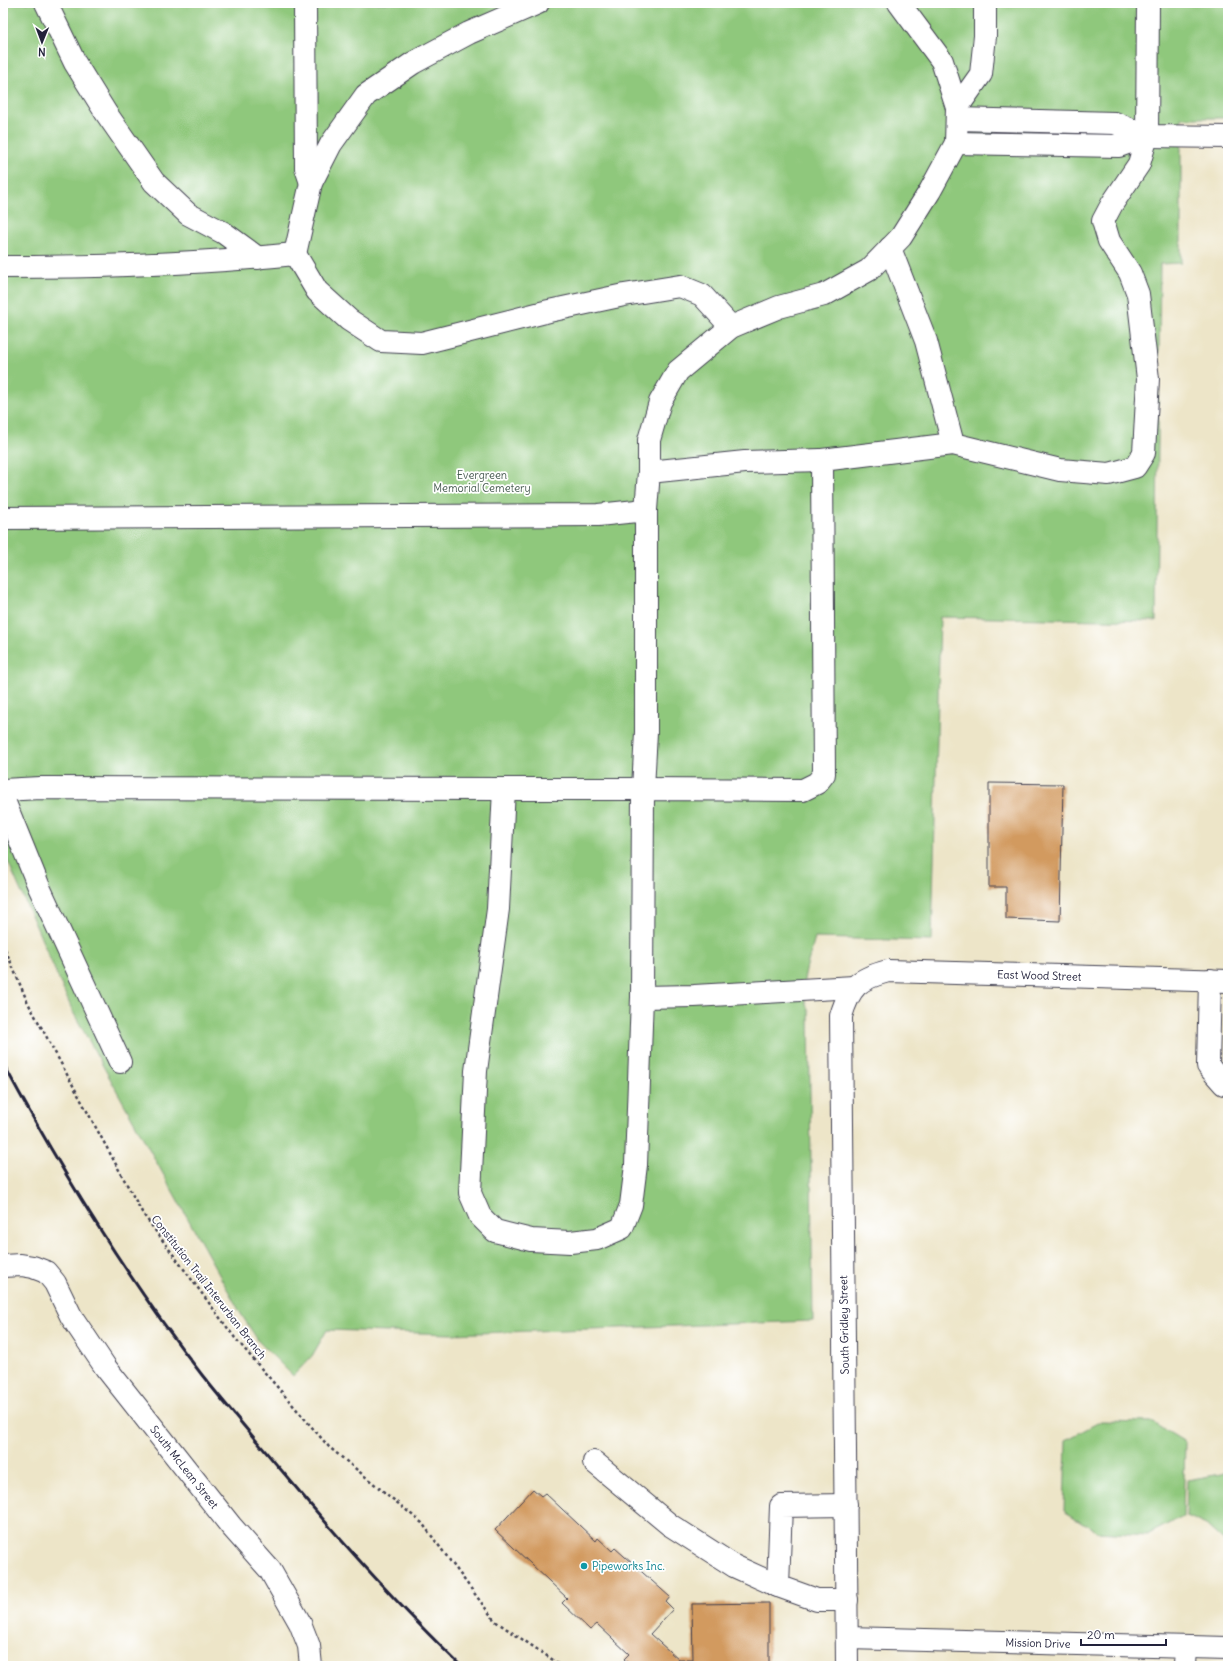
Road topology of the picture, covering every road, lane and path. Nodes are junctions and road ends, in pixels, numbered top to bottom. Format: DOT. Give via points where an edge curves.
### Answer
graph roads {
  1 [pos="46,3"];
  2 [pos="305,3"];
  3 [pos="538,3"];
  4 [pos="899,3"];
  5 [pos="985,3"];
  6 [pos="1148,3"];
  7 [pos="957,113"];
  8 [pos="1065,121"];
  9 [pos="1152,136"];
  10 [pos="1228,137"];
  11 [pos="956,143"];
  12 [pos="1065,145"];
  13 [pos="311,183"];
  14 [pos="890,248"];
  15 [pos="295,254"];
  16 [pos="258,258"];
  17 [pos="3,267"];
  18 [pos="730,327"];
  19 [pos="952,444"];
  20 [pos="822,460"];
  21 [pos="649,472"];
  22 [pos="646,510"];
  23 [pos="3,518"];
  24 [pos="504,789"];
  25 [pos="643,789"];
  26 [pos="3,790"];
  27 [pos="3,798"];
  28 [pos="3,944"];
  29 [pos="1219,980"];
  30 [pos="854,987"];
  31 [pos="642,997"];
  32 [pos="120,1062"];
  33 [pos="1228,1084"];
  34 [pos="3,1266"];
  35 [pos="594,1462"];
  36 [pos="846,1505"];
  37 [pos="778,1586"];
  38 [pos="846,1600"];
  39 [pos="847,1638"];
  40 [pos="1228,1648"];
  41 [pos="1186,1657"];
  42 [pos="311,1666"];
  43 [pos="562,1666"];
  44 [pos="847,1666"];
  1 -- 16 [label="street" via="79,69 154,182 188,214 224,233"];
  2 -- 13 [label="street" via="306,168"];
  3 -- 13 [label="street" via="469,33 413,63 366,95 331,144"];
  4 -- 7 [label="street" via="942,61"];
  5 -- 7 [label="street" via="986,36 981,74"];
  6 -- 9 [label="street"];
  7 -- 8 [label="street"];
  7 -- 11 [label="street"];
  8 -- 9 [label="street" via="1115,123"];
  8 -- 12 [label="street"];
  9 -- 10 [label="street"];
  9 -- 12 [label="street" via="1119,146"];
  9 -- 19 [label="street" via="1139,164 1103,221 1109,241 1130,273 1138,294 1148,379 1144,454 1135,467 1109,474 1060,470"];
  11 -- 12 [label="street"];
  11 -- 14 [label="street" via="930,191 901,237"];
  13 -- 15 [label="street"];
  14 -- 18 [label="street" via="869,270 824,295 779,307"];
  14 -- 19 [label="street" via="926,341"];
  15 -- 16 [label="street"];
  15 -- 18 [label="street" via="317,290 349,320 381,340 422,343 549,310 680,286 702,295"];
  16 -- 17 [label="street" via="149,264"];
  18 -- 21 [label="street" via="678,371 660,402 648,440"];
  19 -- 20 [label="street"];
  20 -- 21 [label="street" via="745,462"];
  20 -- 25 [label="street" via="824,774 817,783 803,790"];
  21 -- 22 [label="street"];
  22 -- 23 [label="street" via="598,515"];
  22 -- 25 [label="street" via="646,732"];
  24 -- 25 [label="street"];
  24 -- 26 [label="street"];
  24 -- 31 [label="street" via="498,909 476,1071 470,1193 480,1216 495,1231 531,1240 570,1242 596,1239 622,1228 630,1205 636,1165"];
  25 -- 31 [label="street"];
  27 -- 32 [label="street" via="39,887"];
  28 -- 43 [label="path, Constitution Trail Interurban Branch" via="27,1001 143,1214 235,1338 329,1447 422,1523 496,1621"];
  29 -- 30 [label="street, East Wood Street" via="888,971 869,976"];
  29 -- 33 [label="street" via="1208,1066 1224,1084"];
  30 -- 31 [label="street"];
  30 -- 36 [label="street, South Gridley Street" via="847,997 841,1016"];
  34 -- 42 [label="street, South McLean Street" via="21,1265 46,1272 55,1283 71,1316 106,1368 231,1526 270,1570 300,1623 309,1646"];
  35 -- 37 [label="street" via="670,1525 734,1566"];
  36 -- 37 [label="street" via="781,1506"];
  36 -- 38 [label="street, South Gridley Street"];
  37 -- 38 [label="street" via="818,1600"];
  38 -- 39 [label="street, South Gridley Street"];
  39 -- 41 [label="street, Mission Drive"];
  39 -- 44 [label="street, South Gridley Street"];
  40 -- 41 [label="street, Mission Drive"];
}
